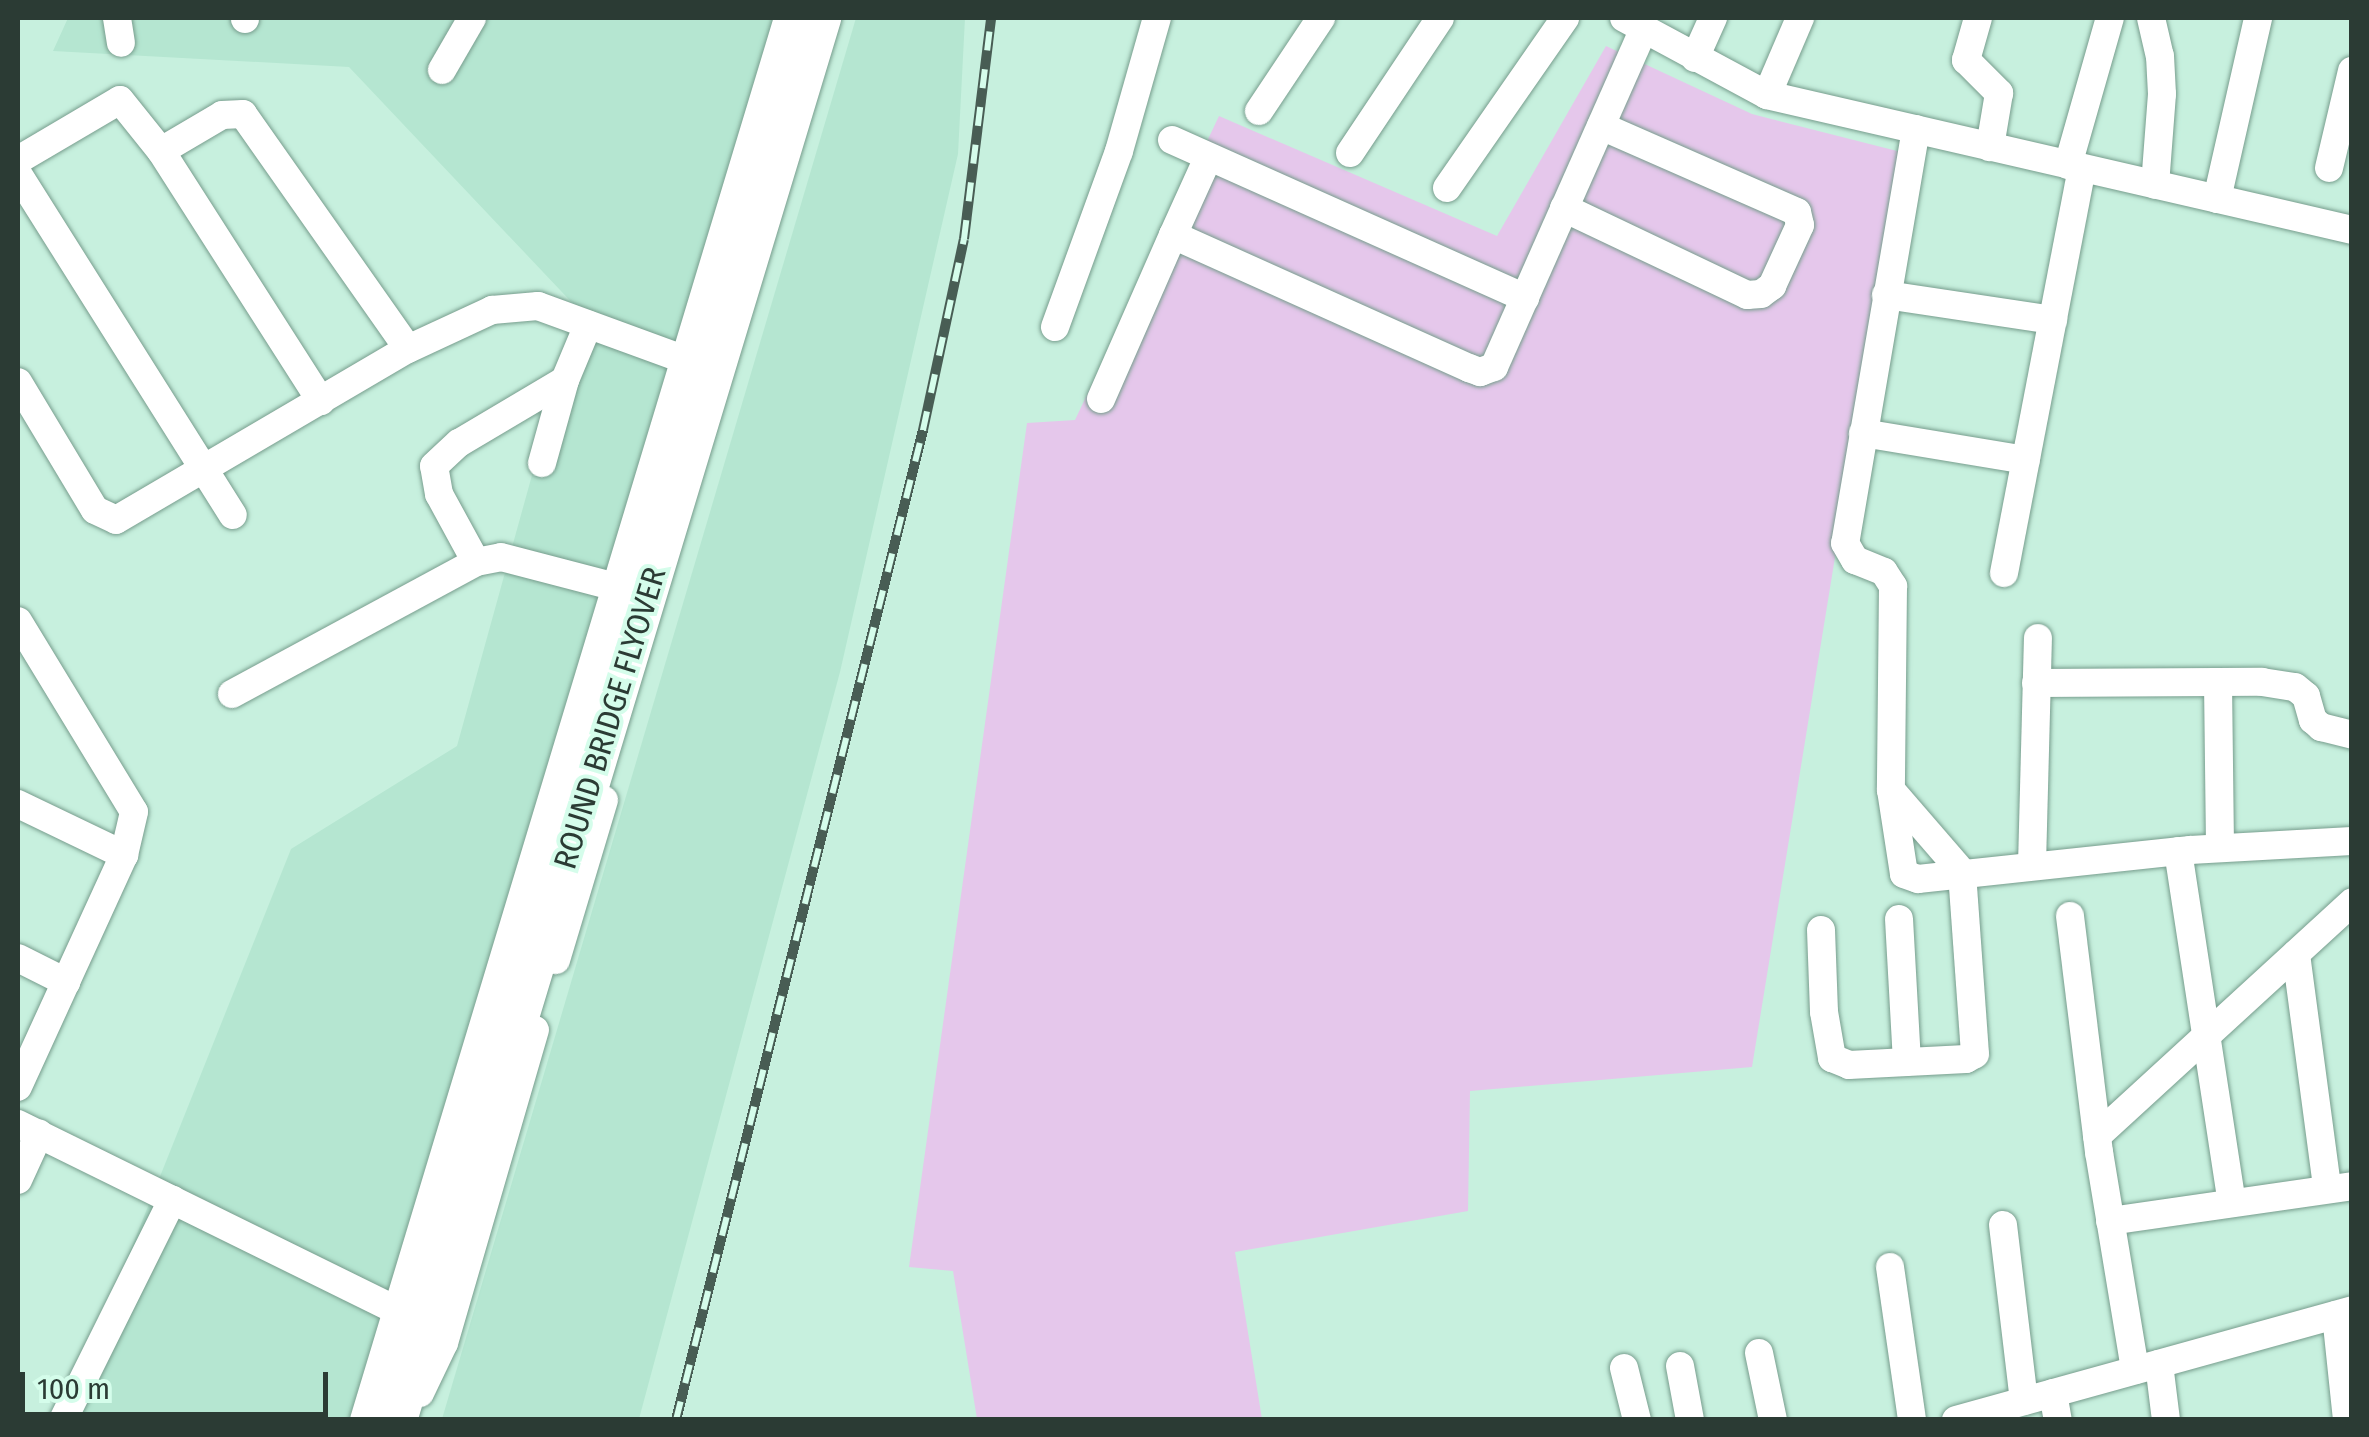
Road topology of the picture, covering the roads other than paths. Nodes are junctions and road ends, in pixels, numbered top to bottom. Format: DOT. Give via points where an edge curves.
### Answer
graph roads {
  1 [pos="472,18"];
  2 [pos="778,18"];
  3 [pos="791,18"];
  4 [pos="823,18"];
  5 [pos="837,18"];
  6 [pos="1157,18"];
  7 [pos="1321,18"];
  8 [pos="1440,18"];
  9 [pos="1564,18"];
  10 [pos="1713,18"];
  11 [pos="1800,18"];
  12 [pos="1978,18"];
  13 [pos="2110,18"];
  14 [pos="2151,18"];
  15 [pos="2258,18"];
  16 [pos="1633,24"];
  17 [pos="1695,58"];
  18 [pos="442,70"];
  19 [pos="2352,71"];
  20 [pos="1767,95"];
  21 [pos="1259,111"];
  22 [pos="1601,126"];
  23 [pos="1916,130"];
  24 [pos="1172,140"];
  25 [pos="1990,146"];
  26 [pos="161,151"];
  27 [pos="1350,153"];
  28 [pos="1208,158"];
  29 [pos="18,160"];
  30 [pos="2075,166"];
  31 [pos="2329,168"];
  32 [pos="18,174"];
  33 [pos="2155,185"];
  34 [pos="1448,188"];
  35 [pos="2218,199"];
  36 [pos="1564,208"];
  37 [pos="2352,230"];
  38 [pos="1173,234"];
  39 [pos="1886,295"];
  40 [pos="1525,298"];
  41 [pos="2053,320"];
  42 [pos="588,325"];
  43 [pos="1054,327"];
  44 [pos="408,349"];
  45 [pos="675,356"];
  46 [pos="565,380"];
  47 [pos="18,382"];
  48 [pos="1101,400"];
  49 [pos="321,401"];
  50 [pos="1863,433"];
  51 [pos="2026,460"];
  52 [pos="542,463"];
  53 [pos="206,468"];
  54 [pos="233,515"];
  55 [pos="476,562"];
  56 [pos="2004,573"];
  57 [pos="605,584"];
  58 [pos="18,621"];
  59 [pos="2038,638"];
  60 [pos="2218,682"];
  61 [pos="2036,683"];
  62 [pos="232,694"];
  63 [pos="2352,735"];
  64 [pos="1892,790"];
  65 [pos="18,804"];
  66 [pos="2352,842"];
  67 [pos="2220,848"];
  68 [pos="2178,851"];
  69 [pos="124,855"];
  70 [pos="2032,865"];
  71 [pos="1962,872"];
  72 [pos="2352,902"];
  73 [pos="2070,916"];
  74 [pos="1899,919"];
  75 [pos="1821,930"];
  76 [pos="2296,954"];
  77 [pos="18,958"];
  78 [pos="66,982"];
  79 [pos="2206,1038"];
  80 [pos="1907,1062"];
  81 [pos="18,1087"];
  82 [pos="28,1129"];
  83 [pos="2097,1136"];
  84 [pos="18,1180"];
  85 [pos="2339,1186"];
  86 [pos="172,1200"];
  87 [pos="2232,1202"];
  88 [pos="2110,1221"];
  89 [pos="2004,1225"];
  90 [pos="1890,1268"];
  91 [pos="406,1306"];
  92 [pos="2344,1313"];
  93 [pos="1759,1353"];
  94 [pos="1680,1366"];
  95 [pos="2147,1367"];
  96 [pos="1624,1368"];
  97 [pos="2024,1401"];
  98 [pos="2055,1406"];
  99 [pos="1958,1419"];
  100 [pos="63,1420"];
  101 [pos="354,1420"];
  102 [pos="367,1420"];
  103 [pos="400,1420"];
  104 [pos="407,1420"];
  105 [pos="1636,1420"];
  106 [pos="1690,1420"];
  107 [pos="1773,1420"];
  108 [pos="1912,1420"];
  109 [pos="2166,1420"];
  110 [pos="2347,1420"];
  1 -- 18 [label="street"];
  2 -- 45 [label="street"];
  3 -- 91 [label="main road, ROUND BRIDGE FLYOVER"];
  4 -- 91 [label="main road, ROUND BRIDGE FLYOVER"];
  5 -- 104 [label="street" via="450,1324"];
  6 -- 43 [label="street" via="1119,151"];
  7 -- 21 [label="street"];
  8 -- 27 [label="street"];
  9 -- 34 [label="street"];
  10 -- 17 [label="street"];
  11 -- 20 [label="street"];
  12 -- 25 [label="street" via="1966,60 1999,92"];
  13 -- 30 [label="street"];
  14 -- 33 [label="street" via="2162,94"];
  15 -- 35 [label="street"];
  16 -- 17 [label="street"];
  16 -- 22 [label="street"];
  17 -- 20 [label="street"];
  19 -- 31 [label="street"];
  20 -- 23 [label="street"];
  22 -- 36 [label="street"];
  22 -- 36 [label="street" via="1787,207 1800,225 1772,286 1747,294"];
  23 -- 25 [label="street"];
  23 -- 39 [label="street"];
  24 -- 28 [label="street"];
  25 -- 30 [label="street"];
  26 -- 29 [label="street" via="120,100"];
  26 -- 44 [label="street" via="222,115 243,114"];
  26 -- 49 [label="street"];
  28 -- 38 [label="street"];
  28 -- 40 [label="street"];
  30 -- 33 [label="street"];
  30 -- 41 [label="street"];
  32 -- 53 [label="street"];
  33 -- 35 [label="street"];
  35 -- 37 [label="street"];
  36 -- 40 [label="street"];
  38 -- 40 [label="street" via="1480,372 1494,367"];
  38 -- 48 [label="street"];
  39 -- 41 [label="street"];
  39 -- 50 [label="street"];
  41 -- 51 [label="street"];
  42 -- 44 [label="street" via="538,306 511,305"];
  42 -- 45 [label="street"];
  42 -- 46 [label="street"];
  44 -- 49 [label="street"];
  45 -- 57 [label="street"];
  46 -- 52 [label="street"];
  46 -- 55 [label="street" via="434,466 439,494"];
  47 -- 53 [label="street" via="87,498 105,516 116,520"];
  49 -- 53 [label="street"];
  50 -- 51 [label="street"];
  50 -- 64 [label="street" via="1845,543 1855,560 1884,572 1893,586"];
  51 -- 56 [label="street"];
  53 -- 54 [label="street"];
  55 -- 57 [label="street" via="502,556"];
  55 -- 62 [label="street"];
  57 -- 91 [label="street"];
  58 -- 69 [label="street" via="132,804"];
  59 -- 61 [label="street"];
  60 -- 61 [label="street"];
  60 -- 63 [label="street" via="2300,689 2321,728"];
  60 -- 67 [label="street"];
  61 -- 70 [label="street"];
  64 -- 71 [label="street"];
  64 -- 71 [label="street" via="1904,874 1918,879"];
  65 -- 69 [label="street"];
  66 -- 67 [label="street"];
  67 -- 68 [label="street"];
  68 -- 70 [label="street"];
  68 -- 79 [label="street"];
  69 -- 78 [label="street"];
  70 -- 71 [label="street"];
  71 -- 80 [label="street" via="1976,1051 1966,1059"];
  72 -- 76 [label="street"];
  73 -- 83 [label="street"];
  74 -- 80 [label="street"];
  75 -- 80 [label="street" via="1832,1058 1849,1064"];
  76 -- 79 [label="street"];
  76 -- 85 [label="street"];
  77 -- 78 [label="street"];
  78 -- 81 [label="street"];
  79 -- 83 [label="street"];
  79 -- 87 [label="street"];
  82 -- 84 [label="street"];
  82 -- 86 [label="street"];
  83 -- 88 [label="street"];
  85 -- 87 [label="street"];
  86 -- 91 [label="street"];
  86 -- 100 [label="street"];
  87 -- 88 [label="street"];
  88 -- 95 [label="street"];
  89 -- 97 [label="street"];
  90 -- 108 [label="street"];
  91 -- 101 [label="street"];
  91 -- 102 [label="main road"];
  91 -- 103 [label="main road, ROUND BRIDGE FLYOVER"];
  92 -- 95 [label="street"];
  92 -- 110 [label="street"];
  93 -- 107 [label="street"];
  94 -- 106 [label="street"];
  95 -- 98 [label="street"];
  95 -- 109 [label="street"];
  96 -- 105 [label="street"];
  97 -- 98 [label="street"];
  97 -- 99 [label="street"];
}
